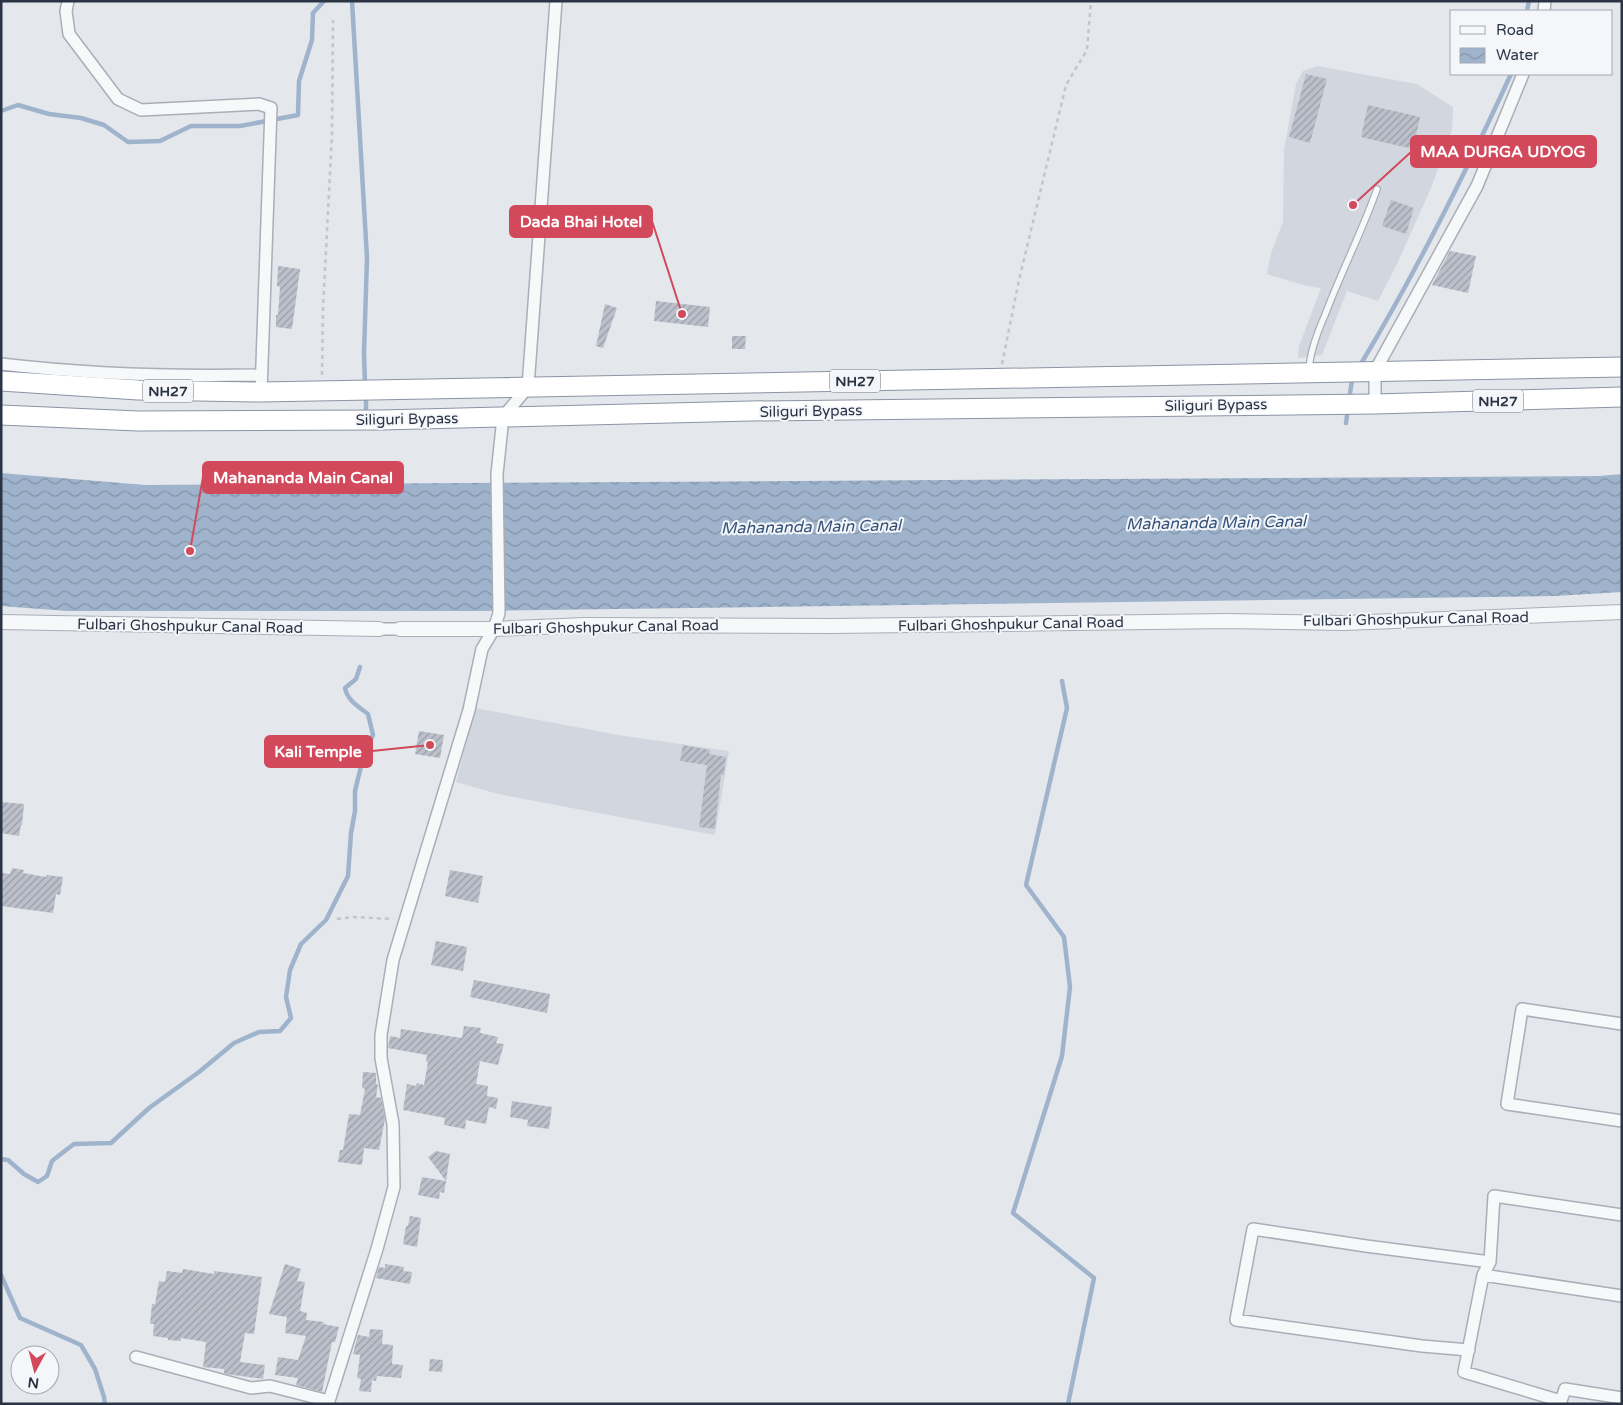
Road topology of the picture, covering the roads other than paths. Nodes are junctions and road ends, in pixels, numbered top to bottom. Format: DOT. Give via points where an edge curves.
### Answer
graph roads {
  1 [pos="68,1"];
  2 [pos="556,1"];
  3 [pos="1523,75"];
  4 [pos="1377,189"];
  5 [pos="1,364"];
  6 [pos="1622,367"];
  7 [pos="1375,371"];
  8 [pos="1309,372"];
  9 [pos="1,381"];
  10 [pos="261,384"];
  11 [pos="528,387"];
  12 [pos="1622,397"];
  13 [pos="1375,404"];
  14 [pos="1,415"];
  15 [pos="503,417"];
  16 [pos="1622,612"];
  17 [pos="1,622"];
  18 [pos="379,629"];
  19 [pos="400,629"];
  20 [pos="494,629"];
  21 [pos="1622,1024"];
  22 [pos="1622,1121"];
  23 [pos="1622,1215"];
  24 [pos="1490,1262"];
  25 [pos="1483,1275"];
  26 [pos="1622,1296"];
  27 [pos="1469,1350"];
  28 [pos="136,1357"];
  29 [pos="1622,1398"];
  30 [pos="328,1402"];
  1 -- 10 [label="street" via="69,34 118,99 141,110 259,104 271,108"];
  2 -- 11 [label="street"];
  3 -- 7 [label="street" via="1477,186"];
  4 -- 8 [label="lane" via="1318,332 1309,357"];
  5 -- 10 [label="street" via="192,376"];
  6 -- 7 [label="highway, NH27"];
  7 -- 8 [label="highway, NH27"];
  7 -- 13 [label="street"];
  8 -- 11 [label="highway, NH27"];
  9 -- 10 [label="highway, NH27" via="138,390"];
  10 -- 11 [label="highway, NH27" via="329,391"];
  11 -- 15 [label="street"];
  12 -- 13 [label="highway, Siliguri Bypass / NH27"];
  13 -- 15 [label="highway, Siliguri Bypass / NH27"];
  14 -- 15 [label="highway, Siliguri Bypass / NH27" via="138,420"];
  15 -- 20 [label="street" via="497,474 499,613"];
  16 -- 20 [label="street, Fulbari Ghoshpukur Canal Road" via="1344,623 1227,620 832,626 584,625"];
  17 -- 18 [label="street, Fulbari Ghoshpukur Canal Road"];
  18 -- 19 [label="street"];
  19 -- 20 [label="street, Fulbari Ghoshpukur Canal Road"];
  20 -- 30 [label="street" via="482,649 469,710 393,960 381,1058 394,1124 394,1187"];
  21 -- 22 [label="street" via="1522,1009 1507,1104"];
  23 -- 24 [label="street" via="1494,1196"];
  24 -- 25 [label="street"];
  24 -- 27 [label="street" via="1253,1229 1236,1320"];
  25 -- 26 [label="street"];
  25 -- 27 [label="street"];
  27 -- 29 [label="street" via="1464,1372 1562,1401 1565,1389"];
  28 -- 30 [label="street" via="251,1388 270,1386"];
}
